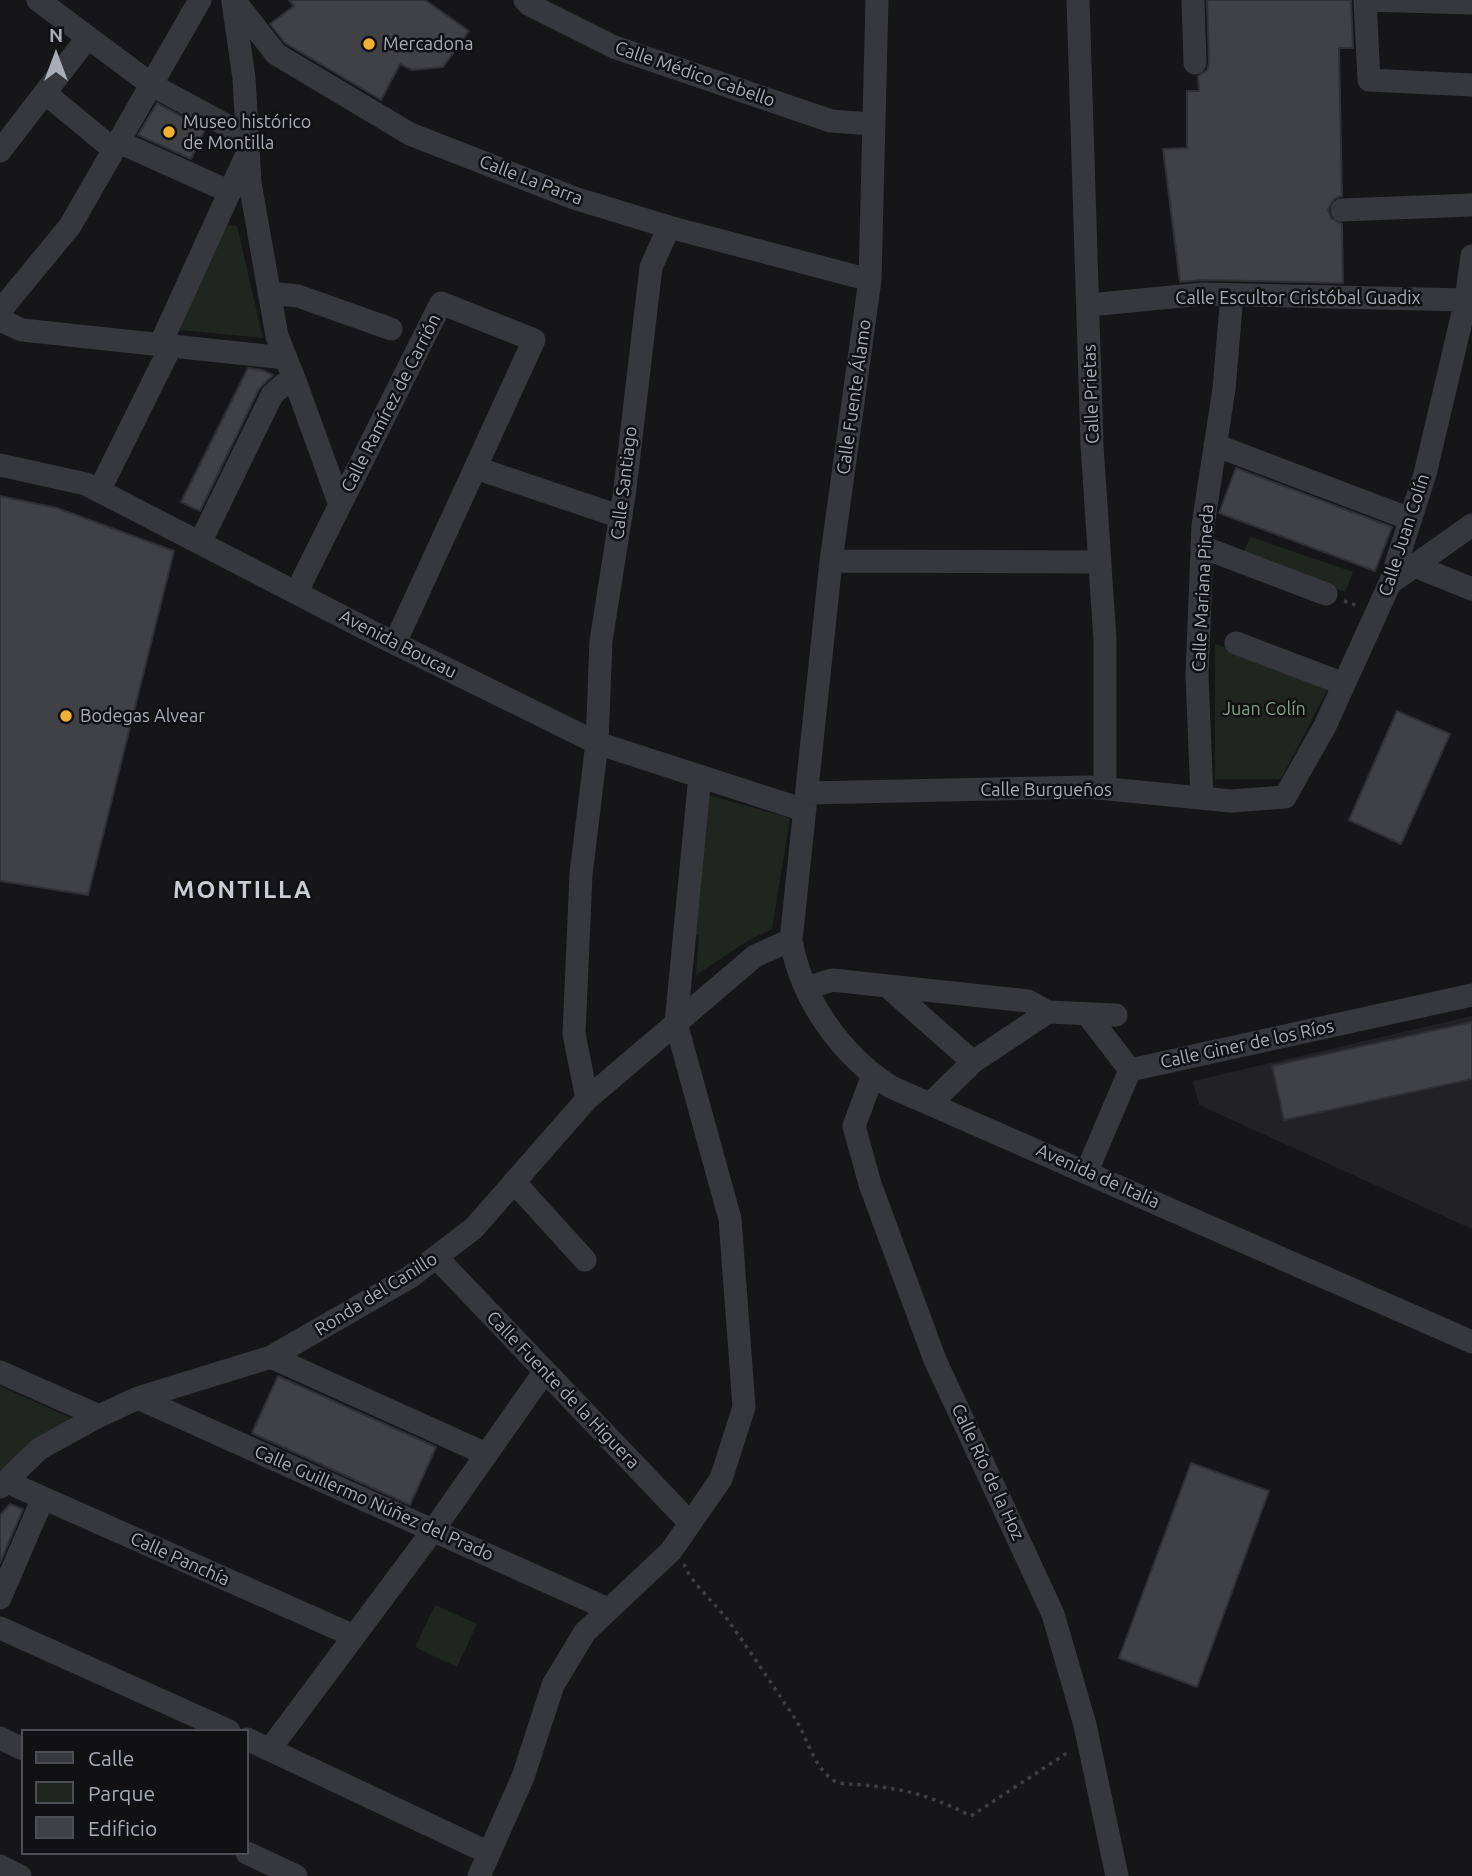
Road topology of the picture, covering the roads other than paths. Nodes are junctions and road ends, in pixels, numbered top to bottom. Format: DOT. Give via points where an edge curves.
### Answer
graph roads {
  1 [pos="38,0"];
  2 [pos="200,0"];
  3 [pos="233,0"];
  4 [pos="525,0"];
  5 [pos="877,0"];
  6 [pos="1078,0"];
  7 [pos="1193,0"];
  8 [pos="1472,3"];
  9 [pos="88,37"];
  10 [pos="1195,63"];
  11 [pos="152,85"];
  12 [pos="1472,85"];
  13 [pos="45,93"];
  14 [pos="872,124"];
  15 [pos="248,144"];
  16 [pos="117,146"];
  17 [pos="0,151"];
  18 [pos="230,191"];
  19 [pos="1472,205"];
  20 [pos="1342,210"];
  21 [pos="669,227"];
  22 [pos="1472,256"];
  23 [pos="870,280"];
  24 [pos="269,293"];
  25 [pos="1232,295"];
  26 [pos="1466,300"];
  27 [pos="1088,305"];
  28 [pos="0,311"];
  29 [pos="0,320"];
  30 [pos="391,330"];
  31 [pos="165,346"];
  32 [pos="285,358"];
  33 [pos="295,381"];
  34 [pos="1215,445"];
  35 [pos="0,465"];
  36 [pos="476,468"];
  37 [pos="99,491"];
  38 [pos="340,505"];
  39 [pos="621,517"];
  40 [pos="1410,519"];
  41 [pos="1472,525"];
  42 [pos="200,543"];
  43 [pos="1202,547"];
  44 [pos="831,561"];
  45 [pos="1100,562"];
  46 [pos="1415,566"];
  47 [pos="1390,583"];
  48 [pos="1472,589"];
  49 [pos="296,593"];
  50 [pos="1326,594"];
  51 [pos="395,643"];
  52 [pos="1236,643"];
  53 [pos="1344,684"];
  54 [pos="597,743"];
  55 [pos="701,776"];
  56 [pos="1105,788"];
  57 [pos="1285,797"];
  58 [pos="1202,798"];
  59 [pos="806,801"];
  60 [pos="791,940"];
  61 [pos="887,986"];
  62 [pos="807,988"];
  63 [pos="1472,995"];
  64 [pos="1048,1012"];
  65 [pos="1087,1014"];
  66 [pos="1116,1015"];
  67 [pos="676,1023"];
  68 [pos="973,1062"];
  69 [pos="1130,1070"];
  70 [pos="873,1075"];
  71 [pos="587,1099"];
  72 [pos="930,1104"];
  73 [pos="1087,1171"];
  74 [pos="514,1182"];
  75 [pos="436,1257"];
  76 [pos="585,1260"];
  77 [pos="1472,1342"];
  78 [pos="271,1357"];
  79 [pos="545,1371"];
  80 [pos="0,1372"];
  81 [pos="138,1398"];
  82 [pos="99,1416"];
  83 [pos="486,1454"];
  84 [pos="3,1484"];
  85 [pos="43,1498"];
  86 [pos="690,1523"];
  87 [pos="434,1529"];
  88 [pos="0,1598"];
  89 [pos="608,1609"];
  90 [pos="0,1628"];
  91 [pos="354,1636"];
  92 [pos="225,1729"];
  93 [pos="0,1738"];
  94 [pos="248,1739"];
  95 [pos="21,1748"];
  96 [pos="270,1749"];
  97 [pos="248,1853"];
  98 [pos="489,1853"];
  99 [pos="0,1866"];
  100 [pos="20,1876"];
  101 [pos="296,1876"];
  102 [pos="479,1876"];
  103 [pos="1117,1876"];
  1 -- 9 [label="street"];
  2 -- 11 [label="street"];
  3 -- 15 [label="street"];
  3 -- 21 [label="street, Calle La Parra" via="276,54 411,134 574,198"];
  4 -- 14 [label="street, Calle Médico Cabello" via="614,47 831,121"];
  5 -- 14 [label="street, Calle Fuente Álamo"];
  6 -- 27 [label="street, Calle Prietas"];
  7 -- 10 [label="street"];
  8 -- 12 [label="street" via="1365,0 1369,80"];
  9 -- 11 [label="street"];
  9 -- 13 [label="street"];
  11 -- 15 [label="street"];
  11 -- 16 [label="street"];
  13 -- 16 [label="street"];
  13 -- 17 [label="street"];
  14 -- 23 [label="street, Calle Fuente Álamo"];
  15 -- 18 [label="street"];
  15 -- 24 [label="street"];
  16 -- 18 [label="street"];
  16 -- 28 [label="street" via="69,226"];
  18 -- 31 [label="street"];
  19 -- 20 [label="street"];
  21 -- 23 [label="street, Calle La Parra"];
  21 -- 39 [label="street, Calle Santiago" via="651,267"];
  22 -- 26 [label="street, Calle Juan Colín"];
  23 -- 44 [label="street, Calle Fuente Álamo"];
  24 -- 30 [label="street" via="298,296"];
  24 -- 32 [label="street"];
  25 -- 26 [label="street, Calle Escultor Cristóbal Guadix"];
  25 -- 27 [label="street, Calle Escultor Cristóbal Guadix"];
  25 -- 34 [label="street, Calle Mariana Pineda"];
  26 -- 40 [label="street, Calle Juan Colín"];
  27 -- 45 [label="street, Calle Prietas"];
  29 -- 31 [label="street" via="22,330"];
  31 -- 32 [label="street"];
  31 -- 37 [label="street"];
  32 -- 33 [label="street"];
  33 -- 38 [label="street"];
  33 -- 42 [label="street" via="272,395"];
  34 -- 40 [label="street"];
  34 -- 43 [label="street, Calle Mariana Pineda"];
  35 -- 37 [label="street, Avenida Boucau"];
  36 -- 38 [label="street, Calle Ramírez de Carrión" via="534,340 441,303"];
  36 -- 39 [label="street"];
  36 -- 51 [label="street"];
  37 -- 42 [label="street, Avenida Boucau"];
  38 -- 49 [label="street, Calle Ramírez de Carrión"];
  39 -- 54 [label="street, Calle Santiago" via="601,641"];
  40 -- 47 [label="street, Calle Juan Colín"];
  41 -- 46 [label="street"];
  42 -- 49 [label="street, Avenida Boucau"];
  43 -- 50 [label="street"];
  43 -- 58 [label="street, Calle Mariana Pineda" via="1197,675"];
  44 -- 45 [label="street"];
  44 -- 59 [label="street, Calle Fuente Álamo"];
  45 -- 56 [label="street, Calle Prietas"];
  46 -- 47 [label="street"];
  46 -- 48 [label="street"];
  47 -- 53 [label="street, Calle Juan Colín"];
  49 -- 51 [label="street, Avenida Boucau"];
  51 -- 54 [label="street, Avenida Boucau"];
  52 -- 53 [label="street"];
  53 -- 57 [label="street, Calle Juan Colín"];
  54 -- 55 [label="street, Avenida Boucau"];
  54 -- 71 [label="street, Calle Santiago" via="581,874 574,1034"];
  55 -- 59 [label="street, Avenida Boucau"];
  55 -- 67 [label="street"];
  56 -- 58 [label="street, Calle Burgueños"];
  56 -- 59 [label="street, Calle Burgueños"];
  57 -- 58 [label="street, Calle Burgueños"];
  59 -- 60 [label="street, Avenida de Italia"];
  60 -- 62 [label="street, Avenida de Italia"];
  60 -- 67 [label="street, Ronda del Canillo" via="755,956"];
  61 -- 62 [label="street" via="832,980"];
  61 -- 64 [label="street" via="1028,1000"];
  61 -- 68 [label="street"];
  62 -- 70 [label="street, Avenida de Italia" via="828,1026"];
  63 -- 69 [label="street, Calle Giner de los Ríos"];
  64 -- 65 [label="street"];
  64 -- 68 [label="street"];
  65 -- 66 [label="street"];
  65 -- 69 [label="street"];
  67 -- 71 [label="street, Ronda del Canillo"];
  67 -- 86 [label="street" via="730,1219 744,1407 721,1479"];
  68 -- 72 [label="street"];
  69 -- 73 [label="street"];
  70 -- 72 [label="street, Avenida de Italia"];
  70 -- 103 [label="street, Calle Río de la Hoz" via="855,1126 870,1184 935,1360 1053,1614 1088,1740"];
  71 -- 74 [label="street, Ronda del Canillo"];
  72 -- 73 [label="street, Avenida de Italia"];
  73 -- 77 [label="street, Avenida de Italia"];
  74 -- 75 [label="street, Ronda del Canillo" via="474,1228"];
  74 -- 76 [label="street"];
  75 -- 78 [label="street, Ronda del Canillo" via="410,1277"];
  75 -- 79 [label="street, Calle Fuente de la Higuera"];
  78 -- 81 [label="street, Ronda del Canillo"];
  78 -- 83 [label="street"];
  79 -- 83 [label="street"];
  79 -- 86 [label="street, Calle Fuente de la Higuera"];
  80 -- 82 [label="street"];
  81 -- 82 [label="street, Ronda del Canillo"];
  81 -- 87 [label="street, Calle Guillermo Núñez del Prado"];
  82 -- 84 [label="street, Ronda del Canillo" via="39,1449"];
  83 -- 87 [label="street"];
  84 -- 85 [label="street, Calle Panchía"];
  85 -- 88 [label="street"];
  85 -- 91 [label="street, Calle Panchía"];
  86 -- 89 [label="street" via="671,1551"];
  87 -- 89 [label="street, Calle Guillermo Núñez del Prado"];
  87 -- 91 [label="street"];
  89 -- 98 [label="street" via="585,1632 553,1685 523,1777"];
  90 -- 92 [label="street"];
  91 -- 96 [label="street"];
  93 -- 95 [label="street"];
  94 -- 96 [label="street"];
  96 -- 98 [label="street"];
  97 -- 101 [label="street"];
  98 -- 102 [label="street"];
  99 -- 100 [label="street"];
}
